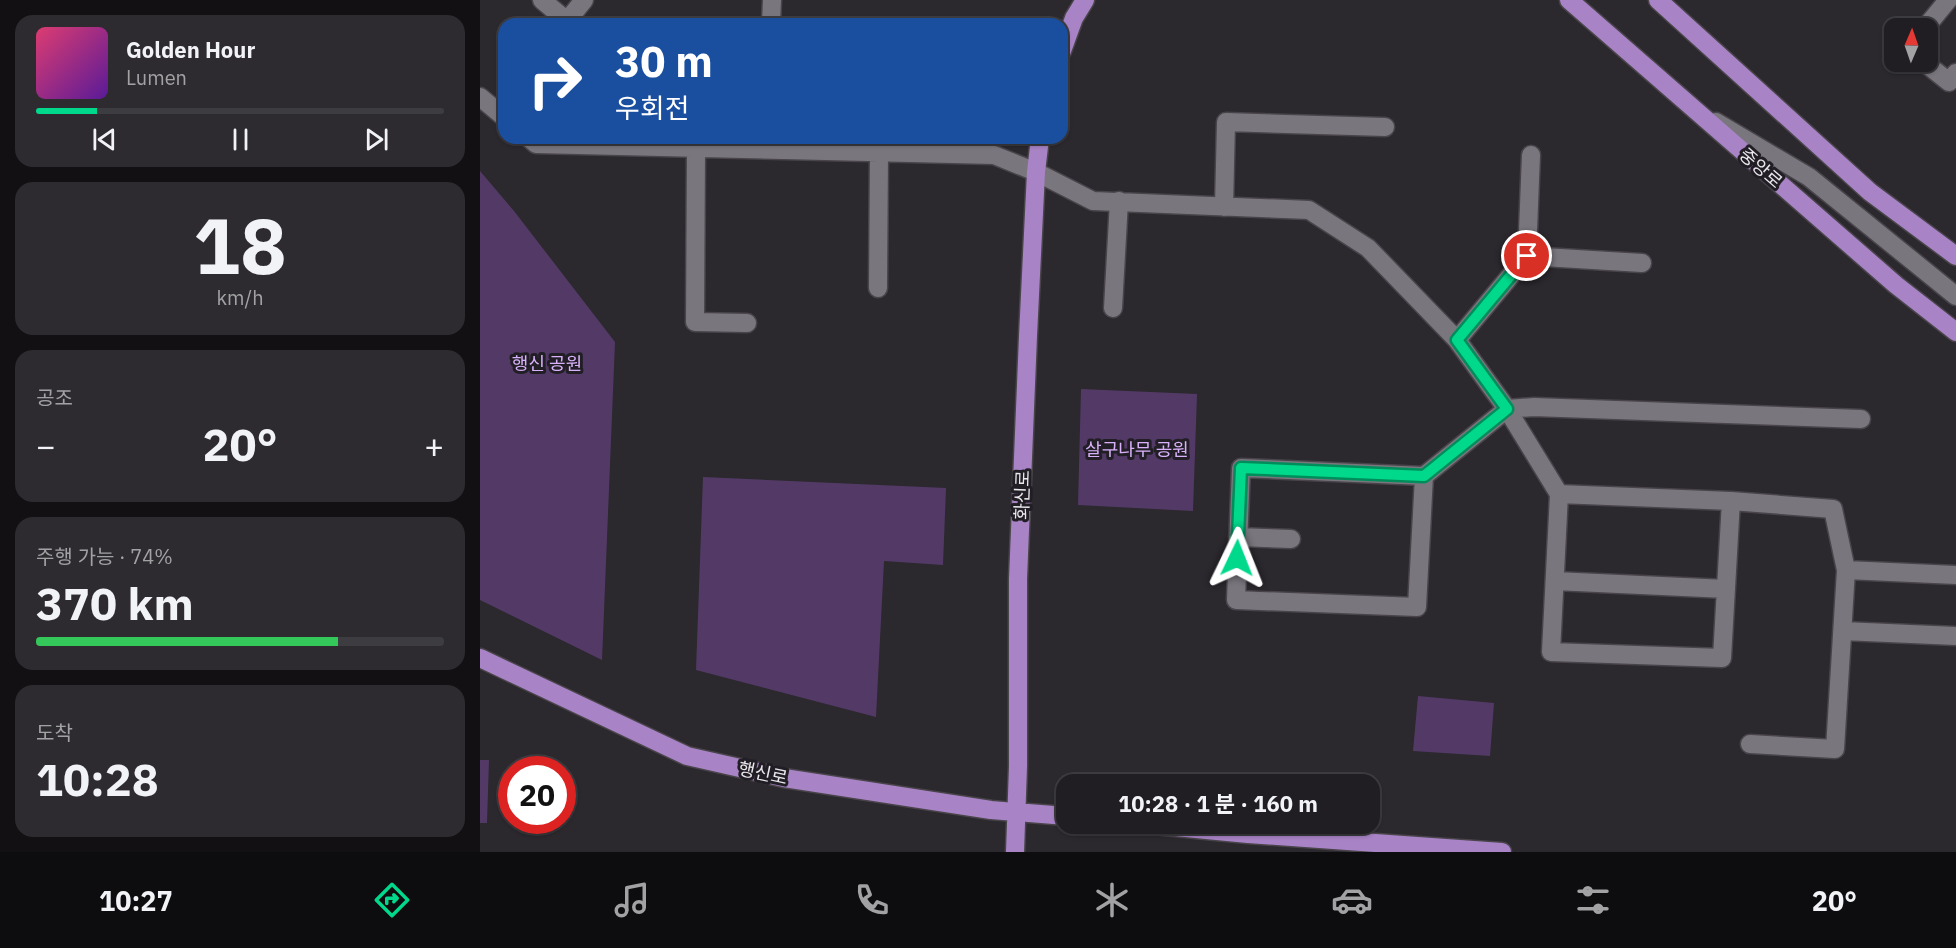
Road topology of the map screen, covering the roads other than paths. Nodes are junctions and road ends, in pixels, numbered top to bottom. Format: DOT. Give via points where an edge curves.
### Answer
graph roads {
  1 [pos="542,0"];
  2 [pos="584,0"];
  3 [pos="772,0"];
  4 [pos="1085,0"];
  5 [pos="1569,0"];
  6 [pos="1658,0"];
  7 [pos="1948,0"];
  8 [pos="563,18"];
  9 [pos="569,18"];
  10 [pos="771,18"];
  11 [pos="1933,18"];
  12 [pos="1068,34"];
  13 [pos="1936,72"];
  14 [pos="1956,74"];
  15 [pos="480,97"];
  16 [pos="1696,111"];
  17 [pos="498,112"];
  18 [pos="1385,127"];
  19 [pos="536,144"];
  20 [pos="765,144"];
  21 [pos="1039,144"];
  22 [pos="696,148"];
  23 [pos="879,152"];
  24 [pos="1531,155"];
  25 [pos="1036,172"];
  26 [pos="1119,201"];
  27 [pos="1224,207"];
  28 [pos="1527,256"];
  29 [pos="1956,256"];
  30 [pos="1642,263"];
  31 [pos="878,288"];
  32 [pos="1956,296"];
  33 [pos="1113,308"];
  34 [pos="747,323"];
  35 [pos="1956,332"];
  36 [pos="1457,340"];
  37 [pos="1507,409"];
  38 [pos="1861,419"];
  39 [pos="1424,476"];
  40 [pos="1559,494"];
  41 [pos="1731,501"];
  42 [pos="1238,537"];
  43 [pos="1291,539"];
  44 [pos="1846,570"];
  45 [pos="1956,575"];
  46 [pos="1555,581"];
  47 [pos="1726,588"];
  48 [pos="1843,631"];
  49 [pos="1956,636"];
  50 [pos="480,658"];
  51 [pos="1750,744"];
  52 [pos="1016,813"];
  53 [pos="1056,815"];
  54 [pos="1248,834"];
  55 [pos="1015,852"];
  56 [pos="1502,852"];
  1 -- 8 [label="street"];
  2 -- 9 [label="street"];
  3 -- 10 [label="street"];
  4 -- 12 [label="main road"];
  5 -- 16 [label="main road, 중앙로"];
  6 -- 29 [label="main road" via="1870,192"];
  7 -- 11 [label="street"];
  13 -- 14 [label="street" via="1949,82"];
  15 -- 17 [label="street"];
  16 -- 32 [label="street" via="1809,177"];
  16 -- 35 [label="main road, 중앙로" via="1896,285"];
  18 -- 27 [label="street" via="1226,122"];
  19 -- 22 [label="street"];
  20 -- 22 [label="street"];
  20 -- 23 [label="street"];
  21 -- 25 [label="main road, 화신로"];
  22 -- 34 [label="street" via="695,322"];
  23 -- 25 [label="street" via="994,155"];
  23 -- 31 [label="street"];
  24 -- 28 [label="street"];
  25 -- 26 [label="street" via="1093,201"];
  25 -- 52 [label="main road, 화신로" via="1018,579"];
  26 -- 27 [label="street"];
  26 -- 33 [label="street"];
  27 -- 36 [label="street" via="1309,210 1368,248"];
  28 -- 30 [label="street"];
  28 -- 36 [label="street"];
  36 -- 37 [label="street"];
  37 -- 38 [label="street"];
  37 -- 39 [label="street"];
  37 -- 40 [label="street"];
  39 -- 42 [label="street" via="1241,468"];
  39 -- 42 [label="street" via="1417,607 1236,600"];
  40 -- 41 [label="street"];
  40 -- 46 [label="street"];
  41 -- 44 [label="street" via="1833,508"];
  41 -- 47 [label="street"];
  42 -- 43 [label="street"];
  44 -- 45 [label="street"];
  44 -- 48 [label="street"];
  46 -- 47 [label="street"];
  46 -- 47 [label="street" via="1551,652 1722,658"];
  48 -- 49 [label="street"];
  48 -- 51 [label="street" via="1835,749"];
  50 -- 52 [label="main road, 행신로" via="687,756 784,778"];
  52 -- 53 [label="main road, 행신로"];
  52 -- 55 [label="main road, 화신로"];
  54 -- 56 [label="main road"];
}
